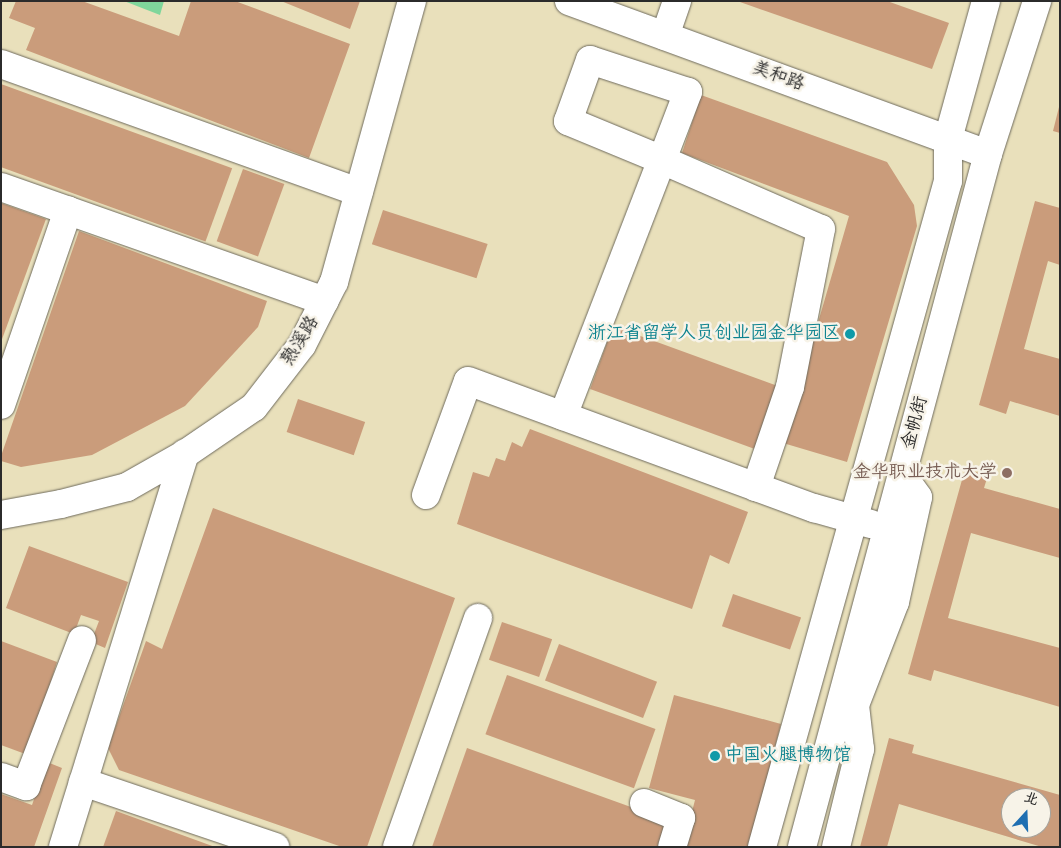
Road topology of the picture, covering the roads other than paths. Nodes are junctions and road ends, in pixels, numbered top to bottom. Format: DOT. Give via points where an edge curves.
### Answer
graph roads {
  1 [pos="412,1"];
  2 [pos="569,1"];
  3 [pos="677,1"];
  4 [pos="986,1"];
  5 [pos="1037,1"];
  6 [pos="665,36"];
  7 [pos="1,64"];
  8 [pos="948,139"];
  9 [pos="988,154"];
  10 [pos="1,187"];
  11 [pos="359,192"];
  12 [pos="68,210"];
  13 [pos="325,301"];
  14 [pos="1,405"];
  15 [pos="563,416"];
  16 [pos="186,454"];
  17 [pos="902,475"];
  18 [pos="756,487"];
  19 [pos="426,495"];
  20 [pos="1,515"];
  21 [pos="854,519"];
  22 [pos="887,529"];
  23 [pos="478,618"];
  24 [pos="82,640"];
  25 [pos="1,777"];
  26 [pos="83,782"];
  27 [pos="644,803"];
  28 [pos="63,847"];
  29 [pos="275,847"];
  30 [pos="398,847"];
  31 [pos="672,847"];
  32 [pos="762,847"];
  33 [pos="802,847"];
  34 [pos="836,847"];
  1 -- 11 [label="street, 熟溪路"];
  2 -- 6 [label="street, 美和路"];
  3 -- 6 [label="street"];
  4 -- 8 [label="street"];
  5 -- 9 [label="street, 金帆街"];
  6 -- 8 [label="street, 美和路"];
  7 -- 11 [label="street"];
  8 -- 9 [label="street, 美和路"];
  8 -- 21 [label="street" via="948,181"];
  9 -- 17 [label="street, 金帆街"];
  10 -- 12 [label="street"];
  11 -- 13 [label="street, 熟溪路" via="334,282"];
  12 -- 13 [label="street"];
  12 -- 14 [label="street"];
  13 -- 16 [label="street, 熟溪路" via="302,345 254,407"];
  15 -- 18 [label="street"];
  15 -- 18 [label="street" via="662,160 821,229 790,387"];
  15 -- 19 [label="street" via="468,381"];
  16 -- 20 [label="street, 熟溪路" via="127,487"];
  16 -- 26 [label="street"];
  17 -- 22 [label="street, 金帆街"];
  17 -- 34 [label="street" via="918,497 895,602 855,705 860,749"];
  18 -- 21 [label="street"];
  21 -- 22 [label="street"];
  21 -- 32 [label="street"];
  22 -- 33 [label="street, 金帆街"];
  23 -- 30 [label="street"];
  24 -- 25 [label="street" via="26,786"];
  26 -- 28 [label="street"];
  26 -- 29 [label="street"];
  27 -- 31 [label="street" via="681,818"];
}
